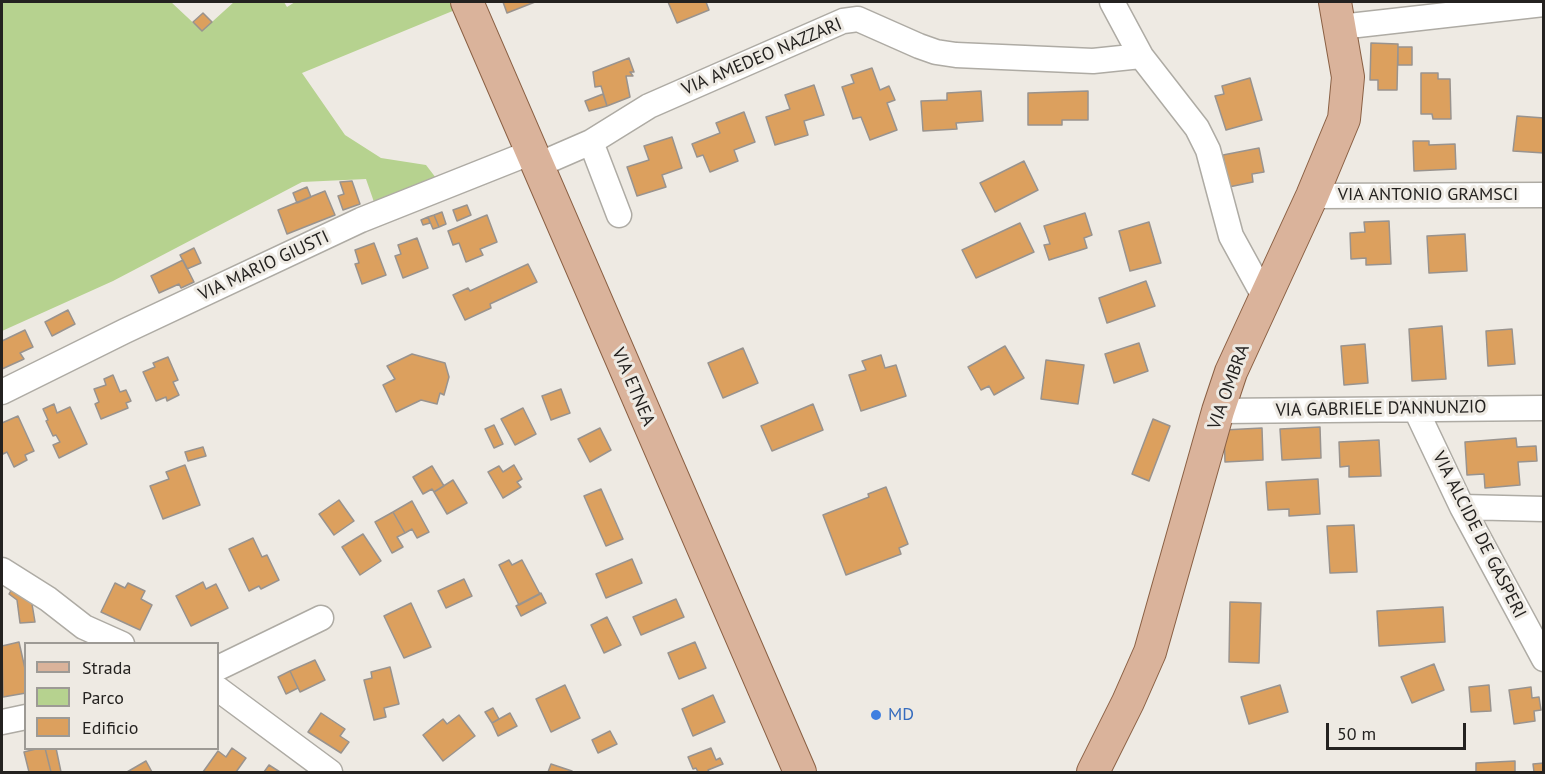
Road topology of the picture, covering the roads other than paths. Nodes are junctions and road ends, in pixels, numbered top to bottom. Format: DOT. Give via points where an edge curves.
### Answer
graph roads {
  1 [pos="467,2"];
  2 [pos="1112,2"];
  3 [pos="1544,4"];
  4 [pos="1338,14"];
  5 [pos="1141,56"];
  6 [pos="591,142"];
  7 [pos="535,159"];
  8 [pos="1544,195"];
  9 [pos="1312,196"];
  10 [pos="619,215"];
  11 [pos="1265,298"];
  12 [pos="2,392"];
  13 [pos="1544,408"];
  14 [pos="1416,410"];
  15 [pos="1218,411"];
  16 [pos="1462,507"];
  17 [pos="1544,509"];
  18 [pos="2,570"];
  19 [pos="321,618"];
  20 [pos="118,642"];
  21 [pos="1544,659"];
  22 [pos="219,668"];
  23 [pos="219,690"];
  24 [pos="24,717"];
  25 [pos="2,722"];
  26 [pos="330,772"];
  27 [pos="800,772"];
  28 [pos="1093,772"];
  1 -- 7 [label="main road, VIA ETNEA"];
  2 -- 5 [label="street"];
  3 -- 4 [label="street"];
  4 -- 9 [label="main road, VIA OMBRA" via="1348,77 1344,119"];
  5 -- 6 [label="street, VIA AMEDEO NAZZARI" via="1093,61 956,55 919,46 858,19 843,21 649,106"];
  5 -- 11 [label="street" via="1197,128 1208,150 1231,236"];
  6 -- 7 [label="street, VIA AMEDEO NAZZARI"];
  6 -- 10 [label="street"];
  7 -- 12 [label="street, VIA MARIO GIUSTI" via="361,220"];
  7 -- 27 [label="main road, VIA ETNEA"];
  8 -- 9 [label="street, VIA ANTONIO GRAMSCI"];
  9 -- 11 [label="main road, VIA OMBRA"];
  11 -- 15 [label="main road, VIA OMBRA"];
  13 -- 14 [label="street, VIA GABRIELE D'ANNUNZIO"];
  14 -- 15 [label="street, VIA GABRIELE D'ANNUNZIO"];
  14 -- 16 [label="street, VIA ALCIDE DE GASPERI"];
  15 -- 28 [label="main road, VIA OMBRA" via="1150,652"];
  16 -- 17 [label="street"];
  16 -- 21 [label="street, VIA ALCIDE DE GASPERI"];
  18 -- 20 [label="street" via="84,627"];
  19 -- 22 [label="street"];
  23 -- 26 [label="street"];
  24 -- 25 [label="street"];
}
